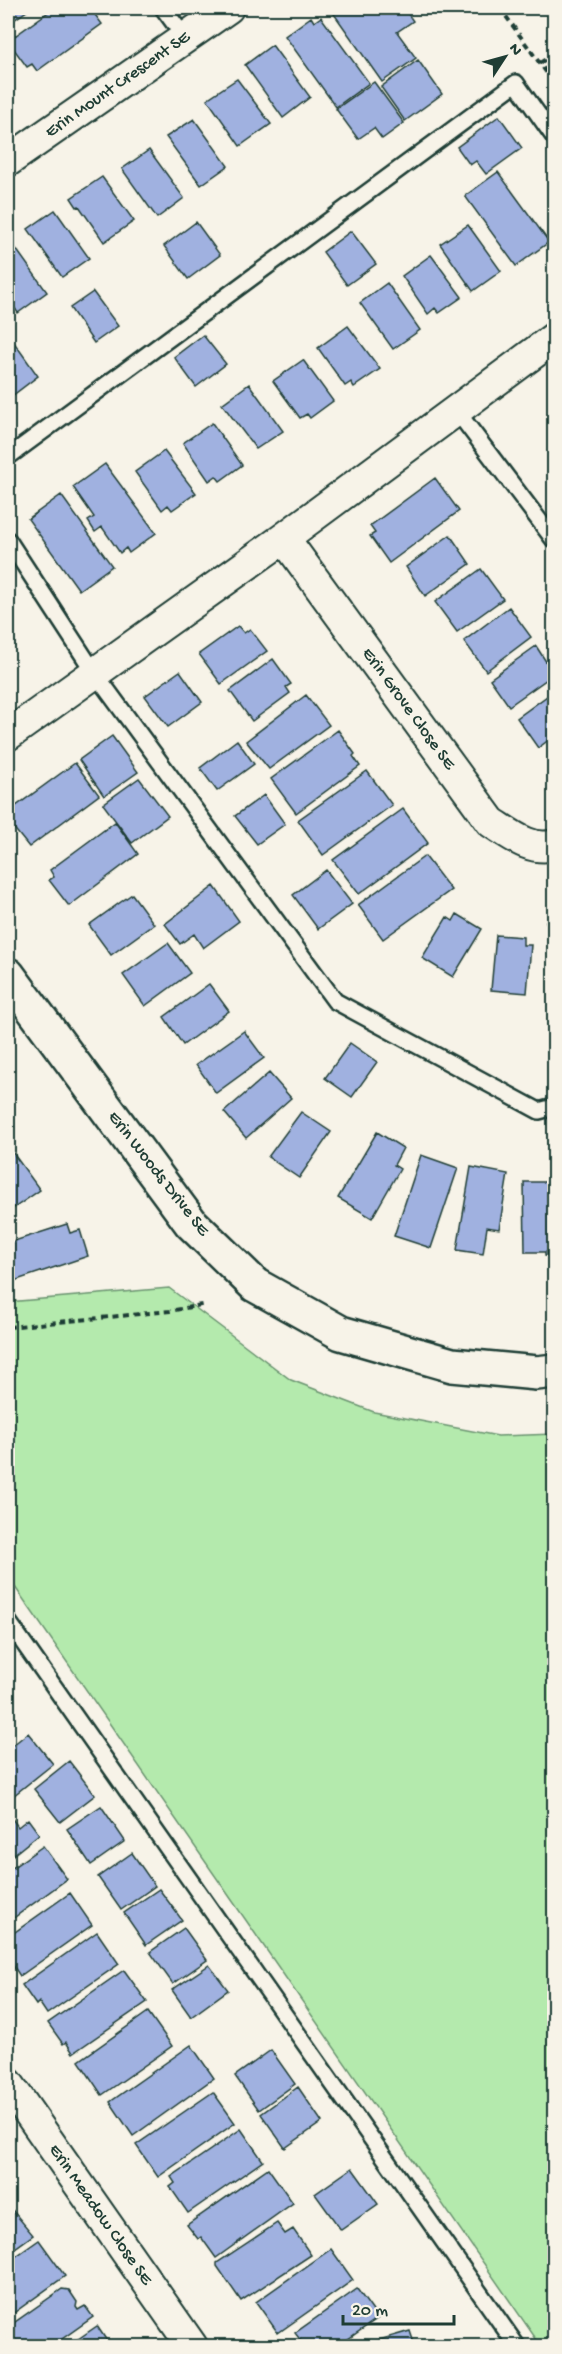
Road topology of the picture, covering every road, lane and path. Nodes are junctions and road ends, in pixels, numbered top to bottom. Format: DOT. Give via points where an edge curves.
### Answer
graph roads {
  1 [pos="163,8"];
  2 [pos="228,8"];
  3 [pos="500,8"];
  4 [pos="185,38"];
  5 [pos="555,53"];
  6 [pos="540,63"];
  7 [pos="555,82"];
  8 [pos="555,137"];
  9 [pos="8,161"];
  10 [pos="555,338"];
  11 [pos="456,410"];
  12 [pos="8,457"];
  13 [pos="284,538"];
  14 [pos="8,540"];
  15 [pos="555,540"];
  16 [pos="94,672"];
  17 [pos="8,735"];
  18 [pos="555,845"];
  19 [pos="8,975"];
  20 [pos="555,1107"];
  21 [pos="206,1304"];
  22 [pos="8,1327"];
  23 [pos="555,1371"];
  24 [pos="8,1621"];
  25 [pos="8,2083"];
  26 [pos="192,2346"];
  27 [pos="517,2346"];
  1 -- 4 [label="lane"];
  2 -- 4 [label="street, Erin Mount Crescent SE"];
  3 -- 6 [label="path"];
  4 -- 9 [label="street, Erin Mount Crescent SE"];
  5 -- 6 [label="path"];
  6 -- 7 [label="path"];
  8 -- 12 [label="lane" via="516,83"];
  10 -- 11 [label="street"];
  11 -- 13 [label="street"];
  11 -- 15 [label="lane"];
  13 -- 16 [label="street"];
  13 -- 18 [label="street, Erin Grove Close SE" via="491,822 520,840 543,848"];
  14 -- 16 [label="lane"];
  16 -- 17 [label="street"];
  16 -- 20 [label="lane" via="335,1001 539,1111"];
  19 -- 23 [label="street, Erin Woods Drive SE" via="191,1223 255,1285 341,1333 452,1365 537,1373"];
  21 -- 22 [label="path"];
  24 -- 27 [label="lane"];
  25 -- 26 [label="street, Erin Meadow Close SE"];
}
